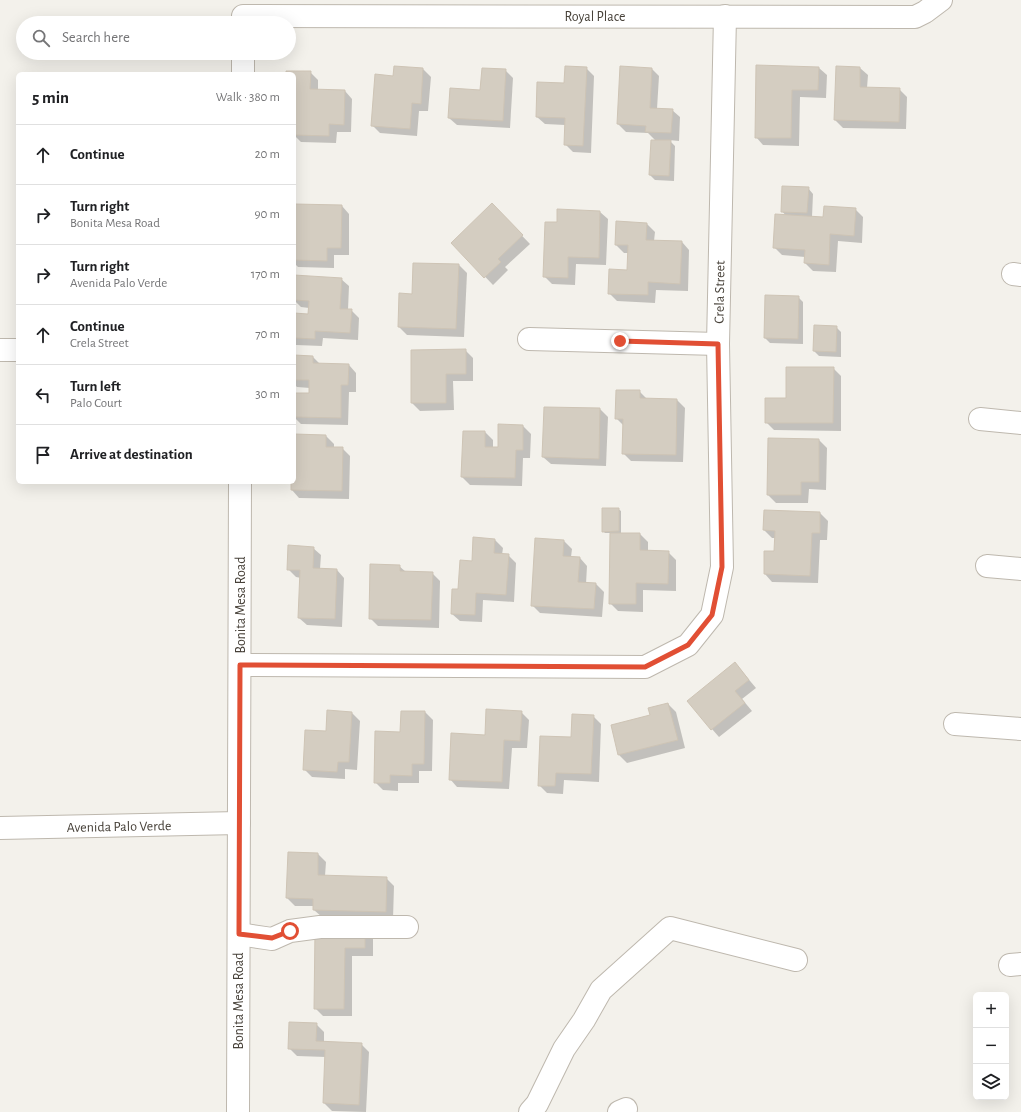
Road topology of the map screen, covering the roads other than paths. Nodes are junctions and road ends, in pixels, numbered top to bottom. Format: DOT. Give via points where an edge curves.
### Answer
graph roads {
  1 [pos="941,0"];
  2 [pos="243,13"];
  3 [pos="725,16"];
  4 [pos="243,60"];
  5 [pos="243,72"];
  6 [pos="529,339"];
  7 [pos="718,344"];
  8 [pos="0,350"];
  9 [pos="16,350"];
  10 [pos="980,419"];
  11 [pos="1021,423"];
  12 [pos="240,484"];
  13 [pos="987,566"];
  14 [pos="1021,569"];
  15 [pos="240,665"];
  16 [pos="955,724"];
  17 [pos="1021,729"];
  18 [pos="239,823"];
  19 [pos="0,828"];
  20 [pos="407,927"];
  21 [pos="239,934"];
  22 [pos="796,960"];
  23 [pos="238,1112"];
  24 [pos="530,1112"];
  1 -- 3 [label="street, Royal Place" via="915,16"];
  2 -- 3 [label="street, Royal Place"];
  3 -- 7 [label="street, Crela Street"];
  4 -- 5 [label="street"];
  6 -- 7 [label="street"];
  7 -- 15 [label="street, Crela Street" via="722,567 712,615 688,645 645,667"];
  8 -- 9 [label="street"];
  10 -- 11 [label="street"];
  12 -- 15 [label="street, Bonita Mesa Road"];
  13 -- 14 [label="street"];
  15 -- 18 [label="street, Bonita Mesa Road"];
  16 -- 17 [label="street"];
  18 -- 19 [label="street, Avenida Palo Verde"];
  18 -- 21 [label="street, Bonita Mesa Road"];
  20 -- 21 [label="street" via="320,927 290,931 272,938"];
  21 -- 23 [label="street, Bonita Mesa Road"];
  22 -- 24 [label="street" via="670,928 601,990 564,1049 537,1104"];
}
